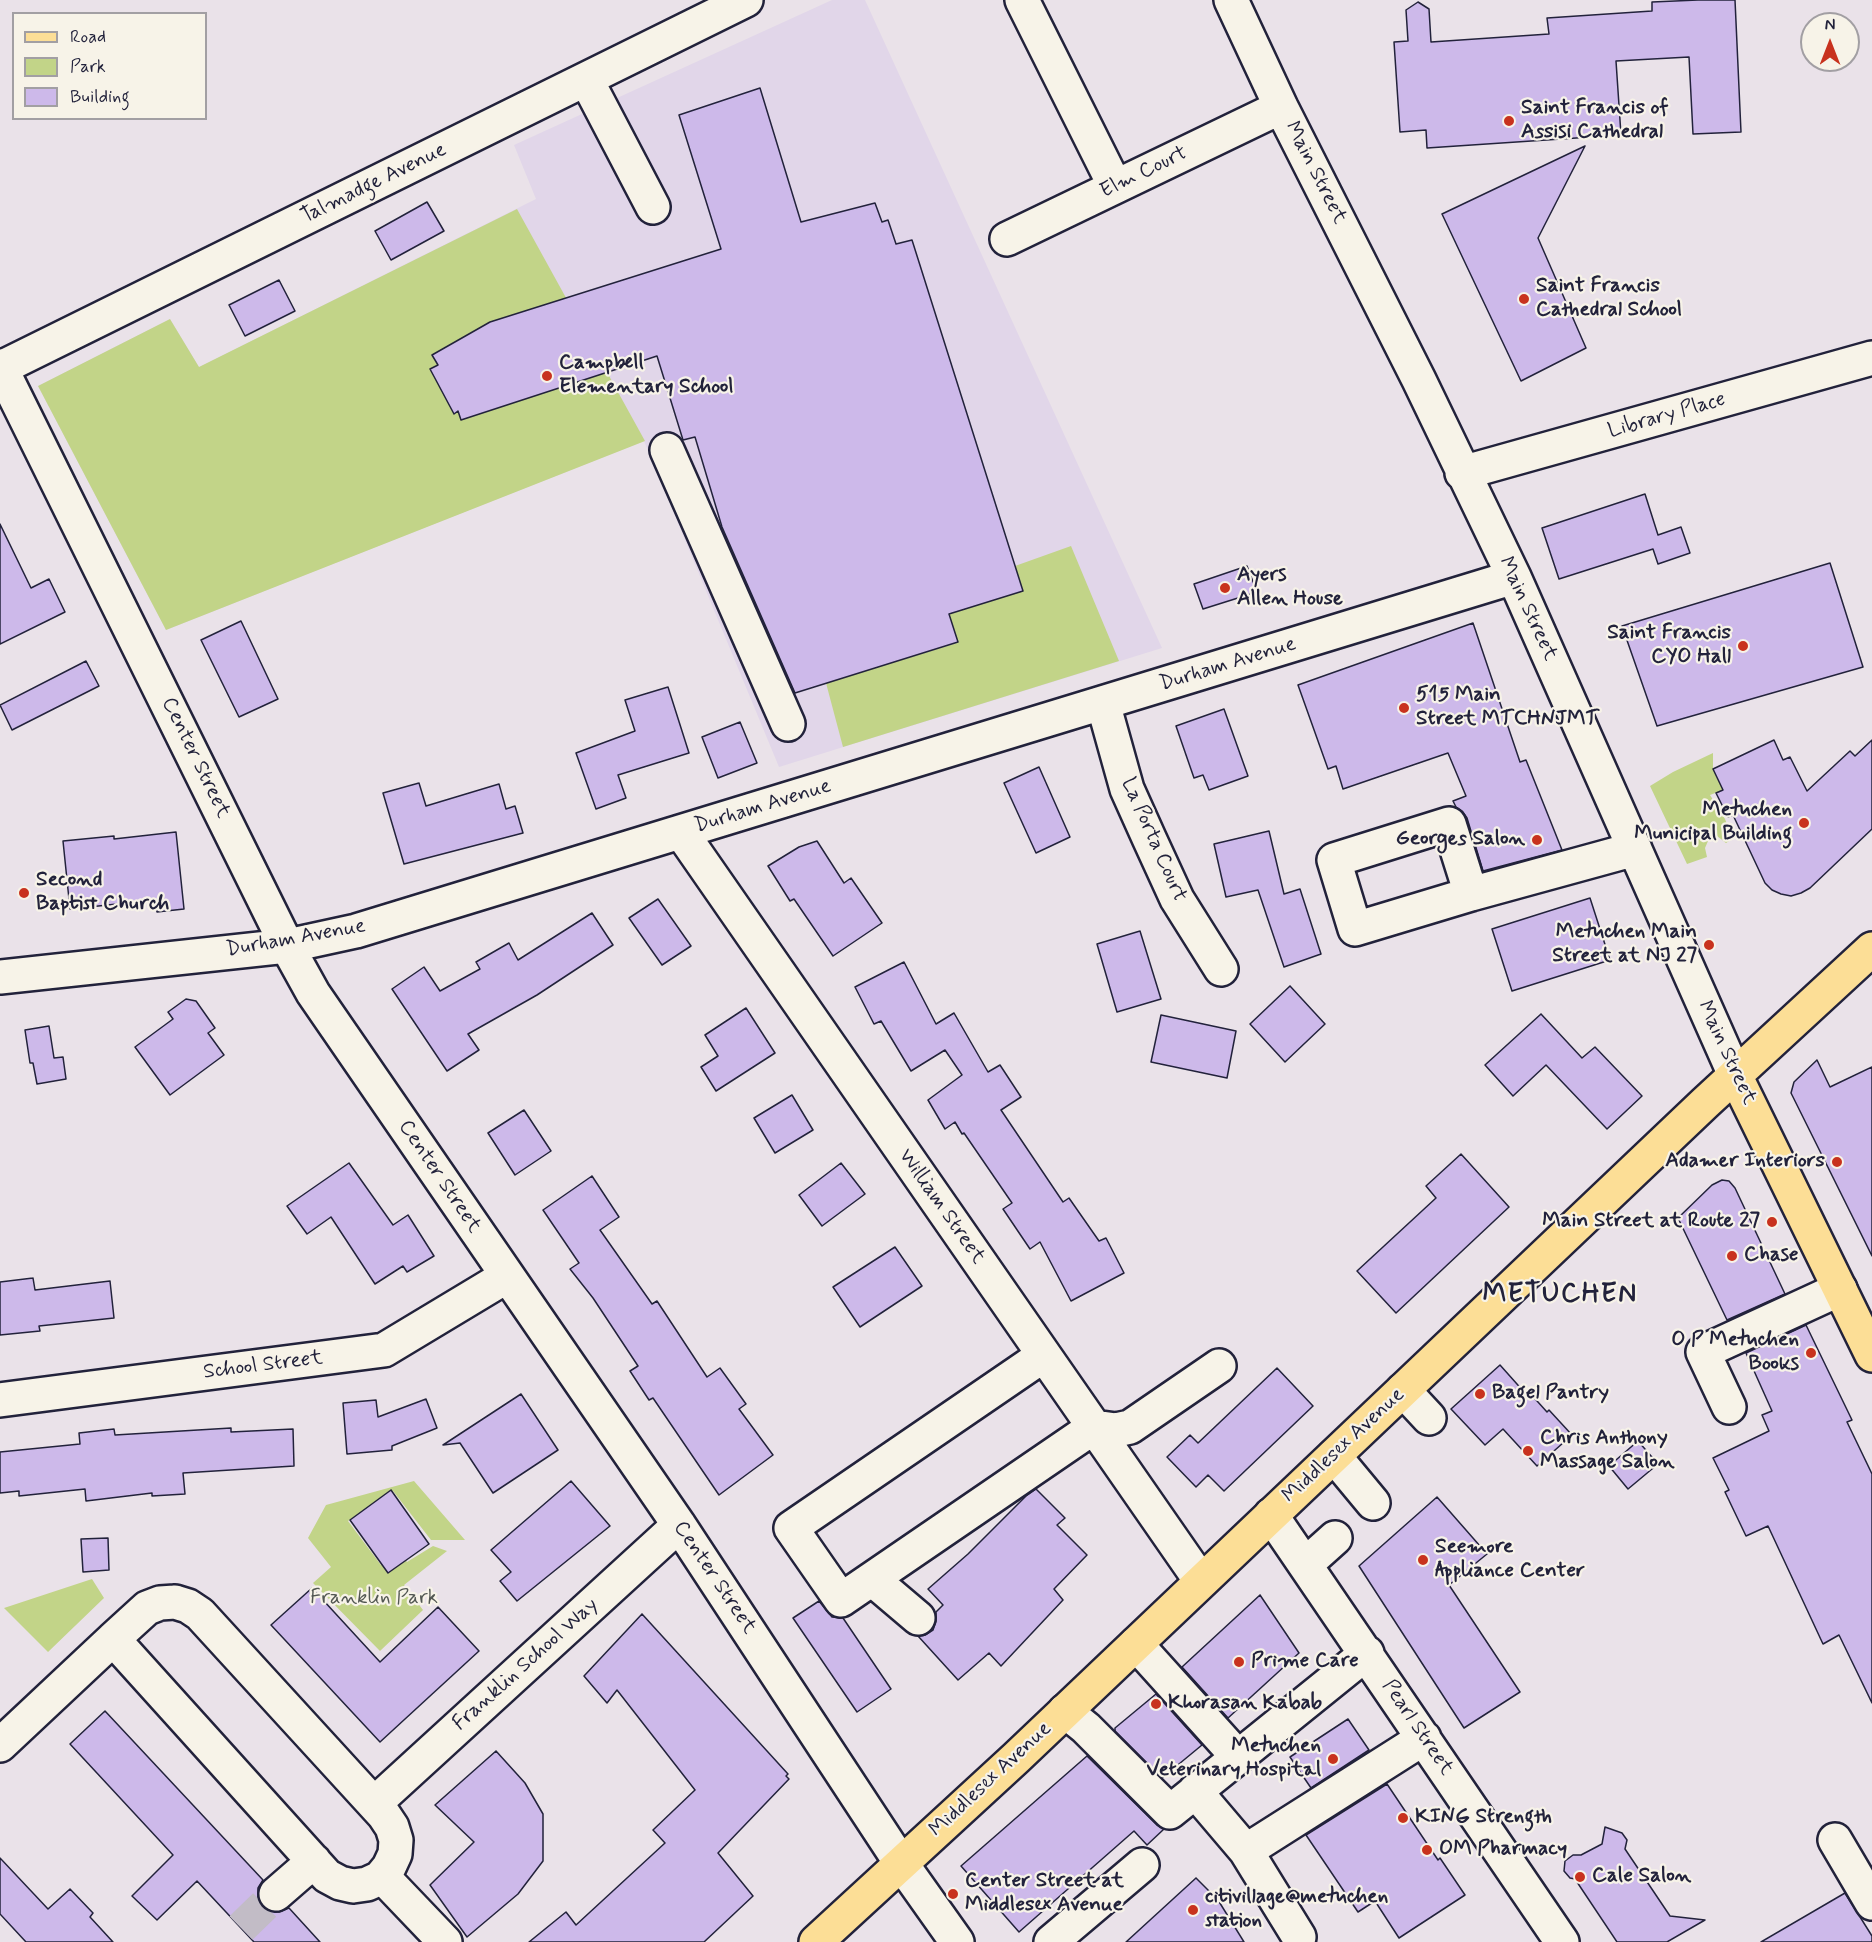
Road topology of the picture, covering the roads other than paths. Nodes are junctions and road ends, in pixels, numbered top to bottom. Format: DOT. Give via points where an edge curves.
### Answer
graph roads {
  1 [pos="746,0"];
  2 [pos="1022,0"];
  3 [pos="1231,0"];
  4 [pos="586,79"];
  5 [pos="1281,107"];
  6 [pos="1115,186"];
  7 [pos="653,207"];
  8 [pos="1007,239"];
  9 [pos="1872,358"];
  10 [pos="0,367"];
  11 [pos="667,450"];
  12 [pos="1462,473"];
  13 [pos="1514,577"];
  14 [pos="1103,703"];
  15 [pos="788,724"];
  16 [pos="681,832"];
  17 [pos="1635,849"];
  18 [pos="1471,894"];
  19 [pos="287,946"];
  20 [pos="1872,949"];
  21 [pos="1221,969"];
  22 [pos="0,977"];
  23 [pos="1735,1075"];
  24 [pos="507,1276"];
  25 [pos="1840,1289"];
  26 [pos="1865,1322"];
  27 [pos="1044,1355"];
  28 [pos="1872,1355"];
  29 [pos="1219,1366"];
  30 [pos="1403,1390"];
  31 [pos="0,1400"];
  32 [pos="1729,1407"];
  33 [pos="1429,1418"];
  34 [pos="1094,1427"];
  35 [pos="1334,1456"];
  36 [pos="1373,1503"];
  37 [pos="1272,1515"];
  38 [pos="679,1525"];
  39 [pos="1335,1538"];
  40 [pos="1306,1564"];
  41 [pos="872,1580"];
  42 [pos="1202,1581"];
  43 [pos="918,1618"];
  44 [pos="113,1639"];
  45 [pos="1136,1644"];
  46 [pos="1367,1653"];
  47 [pos="1065,1711"];
  48 [pos="1424,1738"];
  49 [pos="0,1745"];
  50 [pos="1238,1757"];
  51 [pos="1195,1791"];
  52 [pos="374,1804"];
  53 [pos="1246,1851"];
  54 [pos="1872,1859"];
  55 [pos="314,1861"];
  56 [pos="902,1863"];
  57 [pos="1142,1866"];
  58 [pos="382,1876"];
  59 [pos="276,1894"];
  60 [pos="1872,1902"];
  61 [pos="1299,1938"];
  62 [pos="445,1942"];
  63 [pos="816,1942"];
  64 [pos="957,1942"];
  65 [pos="1051,1942"];
  66 [pos="1562,1942"];
  1 -- 4 [label="street, Talmadge Avenue"];
  2 -- 6 [label="street"];
  3 -- 5 [label="street, Main Street"];
  4 -- 7 [label="street"];
  4 -- 10 [label="street, Talmadge Avenue"];
  5 -- 6 [label="street, Elm Court"];
  5 -- 12 [label="street, Main Street"];
  6 -- 8 [label="street, Elm Court"];
  9 -- 12 [label="street, Library Place"];
  10 -- 19 [label="street, Center Street"];
  11 -- 15 [label="street"];
  12 -- 13 [label="street, Main Street"];
  13 -- 14 [label="street, Durham Avenue"];
  13 -- 17 [label="street, Main Street"];
  14 -- 16 [label="street, Durham Avenue"];
  14 -- 21 [label="street, La Porta Court" via="1127,789 1177,899"];
  16 -- 19 [label="street, Durham Avenue" via="356,931"];
  16 -- 27 [label="street, William Street"];
  17 -- 18 [label="street"];
  17 -- 23 [label="street, Main Street"];
  19 -- 22 [label="street, Durham Avenue"];
  19 -- 24 [label="street, Center Street" via="313,993"];
  20 -- 23 [label="main road, Middlesex Avenue"];
  23 -- 25 [label="main road, Main Street"];
  23 -- 30 [label="main road, Middlesex Avenue"];
  24 -- 31 [label="street, School Street" via="384,1350"];
  24 -- 38 [label="street, Center Street"];
  25 -- 26 [label="main road, Main Street"];
  25 -- 32 [label="street" via="1704,1352"];
  26 -- 28 [label="main road, Main Street"];
  27 -- 34 [label="street, William Street"];
  27 -- 41 [label="street" via="791,1528 841,1600"];
  29 -- 34 [label="street" via="1130,1427"];
  30 -- 33 [label="street"];
  30 -- 35 [label="main road, Middlesex Avenue"];
  34 -- 41 [label="street"];
  34 -- 42 [label="street, William Street"];
  35 -- 36 [label="street"];
  35 -- 37 [label="main road, Middlesex Avenue"];
  37 -- 40 [label="street, Pearl Street"];
  37 -- 42 [label="main road, Middlesex Avenue"];
  38 -- 52 [label="street, Franklin School Way"];
  38 -- 56 [label="street, Center Street"];
  39 -- 40 [label="street"];
  40 -- 46 [label="street, Pearl Street"];
  41 -- 43 [label="street"];
  42 -- 45 [label="main road, Middlesex Avenue"];
  44 -- 49 [label="street"];
  44 -- 52 [label="street" via="147,1608 175,1602 188,1606 200,1614"];
  44 -- 55 [label="street"];
  45 -- 47 [label="main road, Middlesex Avenue"];
  45 -- 50 [label="street"];
  46 -- 48 [label="street, Pearl Street"];
  46 -- 50 [label="street"];
  47 -- 51 [label="street" via="1170,1812"];
  47 -- 56 [label="main road, Middlesex Avenue"];
  48 -- 53 [label="street"];
  48 -- 66 [label="street, Pearl Street"];
  50 -- 51 [label="street"];
  51 -- 53 [label="street"];
  52 -- 58 [label="street" via="392,1827 396,1840 395,1854"];
  53 -- 61 [label="street"];
  54 -- 60 [label="street" via="1842,1836"];
  55 -- 58 [label="street" via="327,1876 353,1886"];
  55 -- 59 [label="street"];
  56 -- 63 [label="main road, Middlesex Avenue"];
  56 -- 64 [label="street, Center Street"];
  57 -- 65 [label="street"];
  58 -- 62 [label="street"];
}
